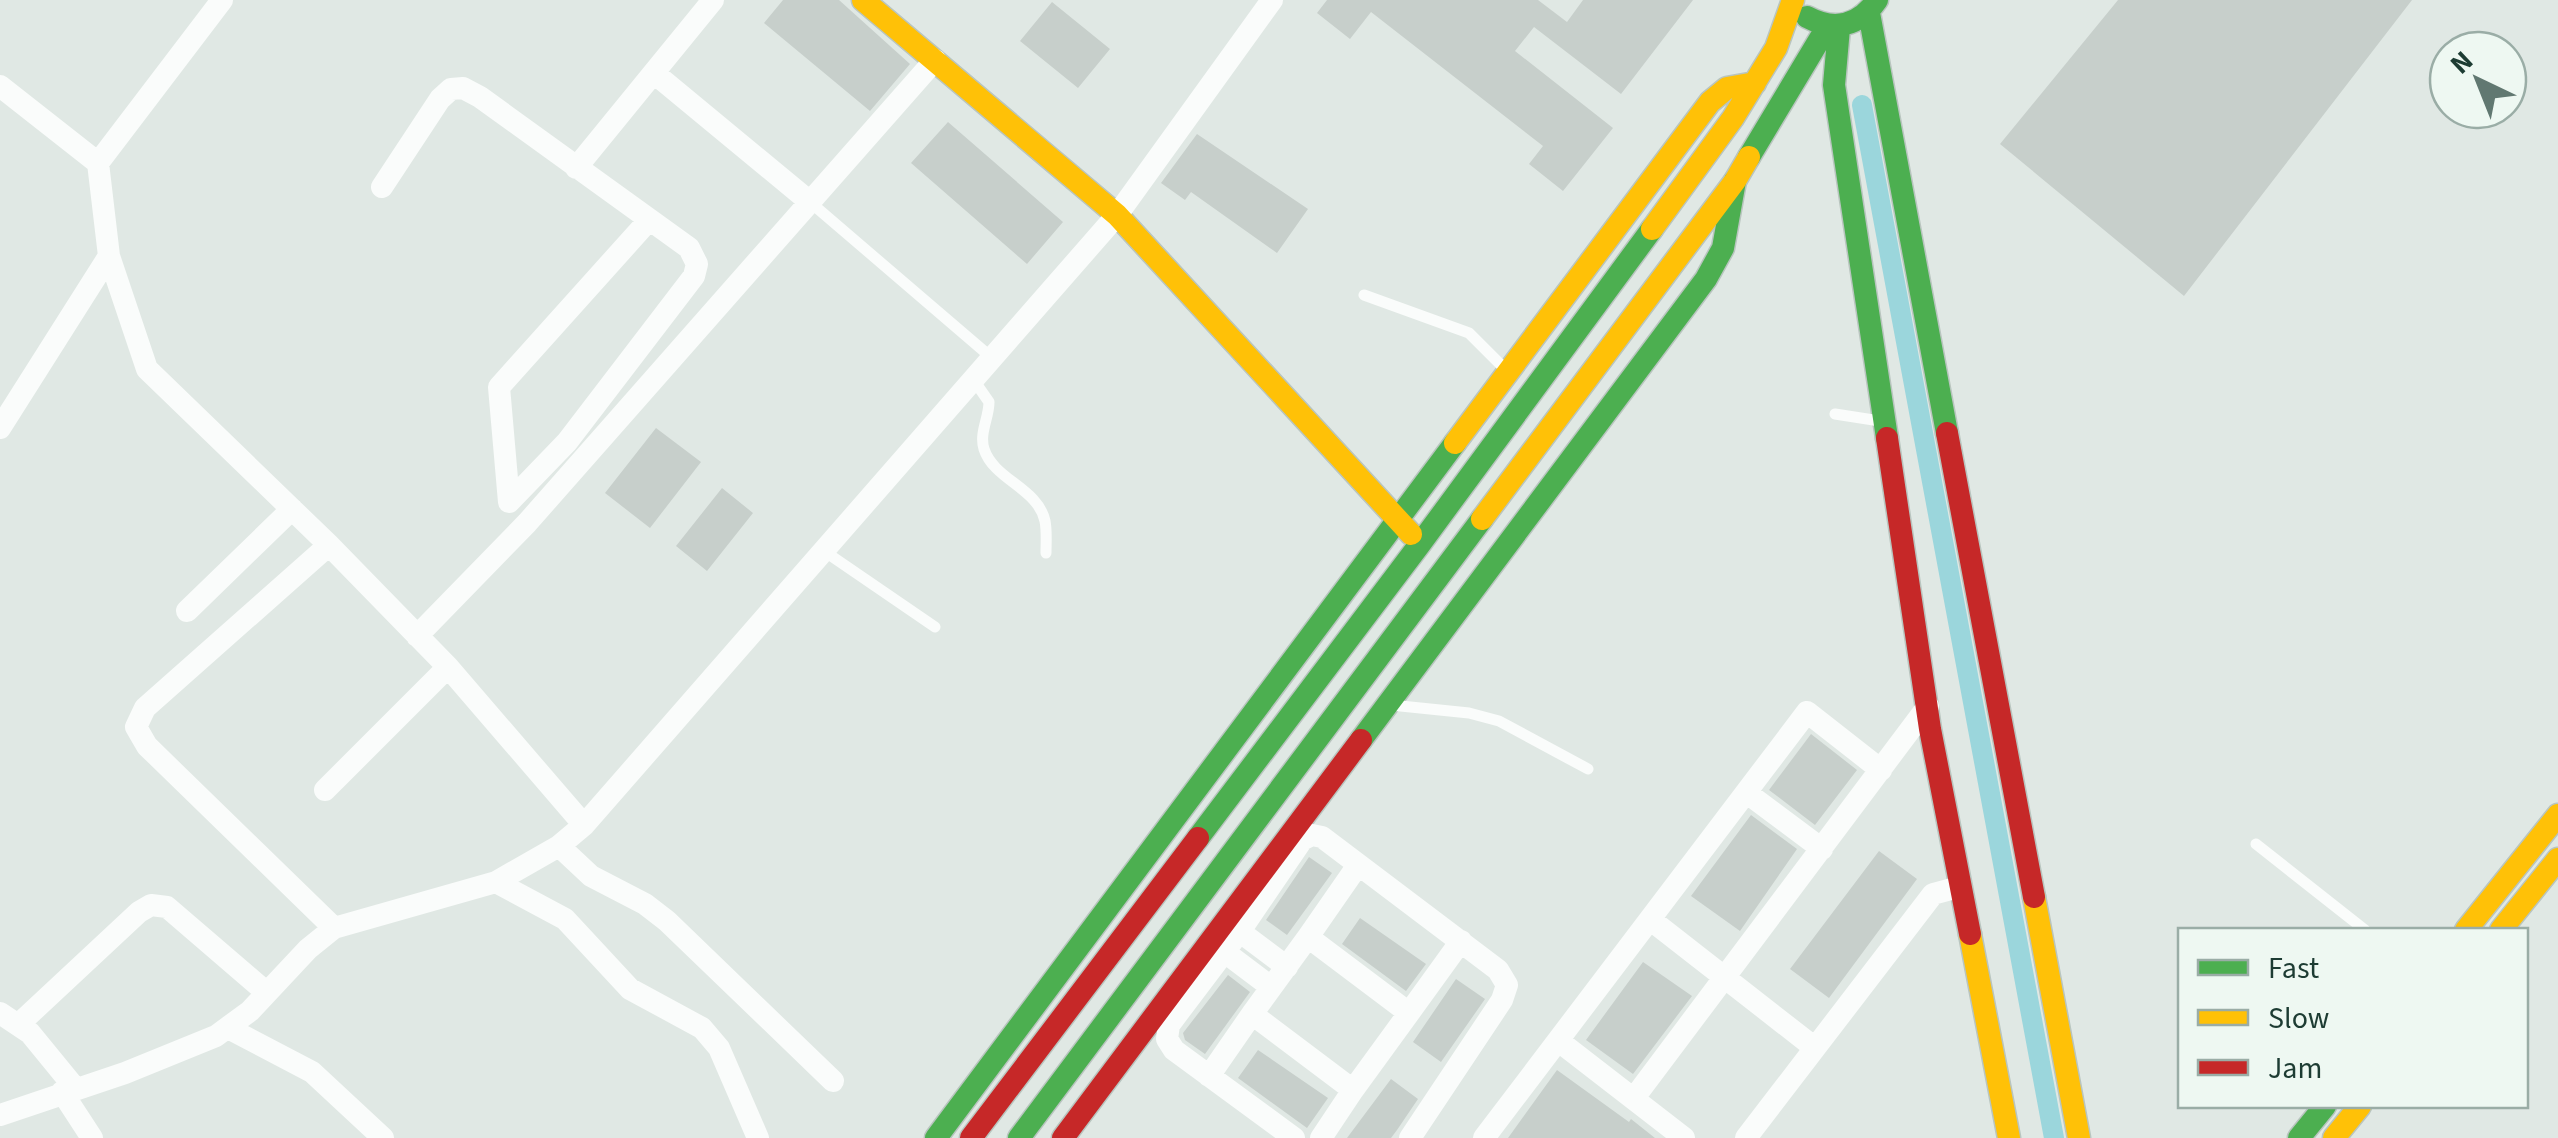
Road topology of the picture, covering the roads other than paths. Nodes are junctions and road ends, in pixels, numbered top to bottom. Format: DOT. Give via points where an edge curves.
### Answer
graph roads {
  1 [pos="222,0"];
  2 [pos="713,0"];
  3 [pos="863,0"];
  4 [pos="1272,0"];
  5 [pos="1794,0"];
  6 [pos="1873,6"];
  7 [pos="1833,27"];
  8 [pos="935,60"];
  9 [pos="654,72"];
  10 [pos="1755,83"];
  11 [pos="0,86"];
  12 [pos="98,164"];
  13 [pos="576,168"];
  14 [pos="1734,181"];
  15 [pos="382,187"];
  16 [pos="810,202"];
  17 [pos="1117,214"];
  18 [pos="649,220"];
  19 [pos="109,256"];
  20 [pos="688,284"];
  21 [pos="1364,295"];
  22 [pos="714,310"];
  23 [pos="992,358"];
  24 [pos="1508,372"];
  25 [pos="974,379"];
  26 [pos="1835,414"];
  27 [pos="1886,422"];
  28 [pos="0,428"];
  29 [pos="292,509"];
  30 [pos="1397,520"];
  31 [pos="1420,544"];
  32 [pos="329,545"];
  33 [pos="824,551"];
  34 [pos="1046,553"];
  35 [pos="1446,569"];
  36 [pos="186,612"];
  37 [pos="935,627"];
  38 [pos="418,636"];
  39 [pos="448,667"];
  40 [pos="1386,705"];
  41 [pos="1928,714"];
  42 [pos="1889,765"];
  43 [pos="1588,768"];
  44 [pos="324,790"];
  45 [pos="1746,793"];
  46 [pos="2558,815"];
  47 [pos="584,825"];
  48 [pos="2256,844"];
  49 [pos="559,846"];
  50 [pos="1822,849"];
  51 [pos="2558,859"];
  52 [pos="1358,865"];
  53 [pos="496,882"];
  54 [pos="1959,886"];
  55 [pos="1651,920"];
  56 [pos="1232,926"];
  57 [pos="334,928"];
  58 [pos="2362,928"];
  59 [pos="2468,928"];
  60 [pos="2503,928"];
  61 [pos="1308,938"];
  62 [pos="1461,941"];
  63 [pos="1217,946"];
  64 [pos="1287,967"];
  65 [pos="1732,982"];
  66 [pos="1271,987"];
  67 [pos="266,992"];
  68 [pos="1409,1013"];
  69 [pos="1252,1014"];
  70 [pos="10,1018"];
  71 [pos="230,1029"];
  72 [pos="1560,1042"];
  73 [pos="1815,1048"];
  74 [pos="1209,1076"];
  75 [pos="833,1081"];
  76 [pos="68,1090"];
  77 [pos="1353,1090"];
  78 [pos="1634,1098"];
  79 [pos="2323,1108"];
  80 [pos="2358,1108"];
  81 [pos="0,1115"];
  82 [pos="92,1138"];
  83 [pos="383,1138"];
  84 [pos="758,1138"];
  85 [pos="936,1138"];
  86 [pos="971,1138"];
  87 [pos="1018,1138"];
  88 [pos="1063,1138"];
  89 [pos="1294,1138"];
  90 [pos="1321,1138"];
  91 [pos="1410,1138"];
  92 [pos="1484,1138"];
  93 [pos="1684,1138"];
  94 [pos="1746,1138"];
  95 [pos="2009,1138"];
  96 [pos="2078,1138"];
  97 [pos="2299,1138"];
  98 [pos="2334,1138"];
  1 -- 12 [label="street"];
  2 -- 9 [label="street"];
  3 -- 8 [label="street"];
  4 -- 17 [label="street"];
  5 -- 7 [label="street" via="1806,17"];
  5 -- 10 [label="street"];
  6 -- 7 [label="street" via="1860,20"];
  6 -- 96 [label="street"];
  7 -- 14 [label="street"];
  7 -- 27 [label="street" via="1834,85"];
  8 -- 16 [label="street"];
  8 -- 17 [label="street"];
  9 -- 13 [label="street"];
  9 -- 16 [label="street"];
  10 -- 24 [label="street" via="1727,88 1710,102"];
  10 -- 31 [label="street"];
  11 -- 12 [label="street"];
  12 -- 19 [label="street"];
  13 -- 15 [label="street" via="480,97 451,89"];
  13 -- 18 [label="street"];
  14 -- 35 [label="street"];
  14 -- 40 [label="street" via="1723,248 1706,280"];
  16 -- 22 [label="street"];
  16 -- 23 [label="lane"];
  17 -- 23 [label="street"];
  17 -- 30 [label="street"];
  18 -- 20 [label="street" via="689,248 696,264"];
  18 -- 20 [label="street" via="498,387 510,502 567,442"];
  19 -- 28 [label="street"];
  19 -- 29 [label="street" via="147,369"];
  20 -- 22 [label="street"];
  21 -- 24 [label="lane" via="1469,333"];
  22 -- 38 [label="street"];
  23 -- 25 [label="street"];
  24 -- 30 [label="street"];
  25 -- 33 [label="street"];
  25 -- 34 [label="lane" via="989,402 982,437 988,456 1035,501"];
  26 -- 27 [label="lane"];
  27 -- 41 [label="street"];
  29 -- 32 [label="street"];
  29 -- 36 [label="street"];
  30 -- 31 [label="street"];
  30 -- 85 [label="street"];
  31 -- 35 [label="street"];
  31 -- 86 [label="street"];
  32 -- 38 [label="street"];
  32 -- 57 [label="street" via="146,708 136,727 147,746"];
  33 -- 37 [label="lane"];
  33 -- 47 [label="street"];
  35 -- 87 [label="street"];
  38 -- 39 [label="street"];
  39 -- 44 [label="street"];
  39 -- 47 [label="street"];
  40 -- 43 [label="lane" via="1499,720"];
  40 -- 56 [label="street"];
  41 -- 42 [label="street"];
  41 -- 54 [label="street"];
  42 -- 45 [label="street" via="1806,712"];
  42 -- 50 [label="street"];
  42 -- 65 [label="street"];
  45 -- 50 [label="street"];
  45 -- 55 [label="street"];
  46 -- 59 [label="street"];
  47 -- 49 [label="street"];
  48 -- 58 [label="lane"];
  49 -- 53 [label="street"];
  49 -- 75 [label="street" via="591,876 654,910"];
  50 -- 65 [label="street"];
  51 -- 60 [label="street"];
  52 -- 56 [label="street" via="1312,835"];
  52 -- 61 [label="street"];
  52 -- 62 [label="street"];
  53 -- 57 [label="street"];
  53 -- 84 [label="street" via="565,919 630,989 702,1028 719,1048"];
  54 -- 73 [label="street" via="1933,894"];
  54 -- 95 [label="street"];
  55 -- 65 [label="street"];
  55 -- 72 [label="street"];
  56 -- 63 [label="street"];
  56 -- 64 [label="street"];
  57 -- 67 [label="street"];
  61 -- 64 [label="street"];
  61 -- 68 [label="street"];
  62 -- 68 [label="street"];
  62 -- 91 [label="street" via="1498,970 1506,985"];
  63 -- 66 [label="street"];
  63 -- 74 [label="street" via="1166,1038"];
  63 -- 88 [label="street"];
  64 -- 66 [label="street"];
  65 -- 73 [label="street"];
  65 -- 78 [label="street"];
  66 -- 69 [label="street"];
  67 -- 70 [label="street" via="167,906 151,905"];
  67 -- 71 [label="street"];
  68 -- 77 [label="street"];
  69 -- 74 [label="street"];
  69 -- 77 [label="street"];
  70 -- 76 [label="street"];
  71 -- 76 [label="street"];
  71 -- 83 [label="street" via="312,1072"];
  72 -- 78 [label="street"];
  72 -- 92 [label="street"];
  73 -- 94 [label="street"];
  74 -- 89 [label="street"];
  76 -- 81 [label="street"];
  76 -- 82 [label="street"];
  77 -- 90 [label="street"];
  78 -- 93 [label="street"];
  79 -- 97 [label="street"];
  80 -- 98 [label="street"];
}
